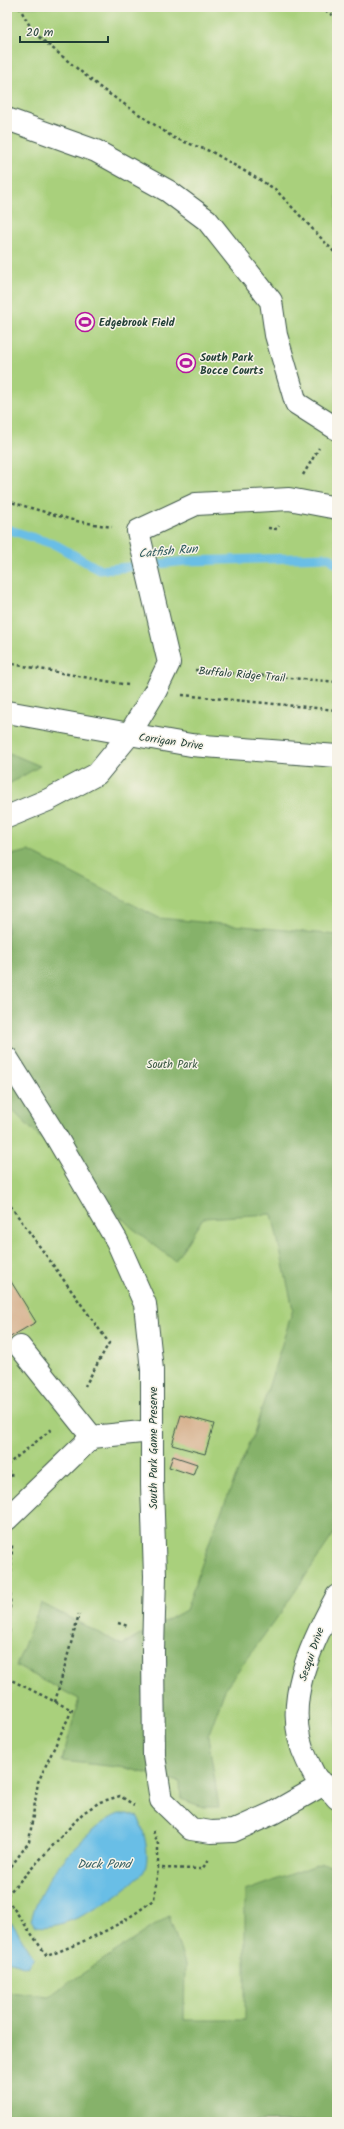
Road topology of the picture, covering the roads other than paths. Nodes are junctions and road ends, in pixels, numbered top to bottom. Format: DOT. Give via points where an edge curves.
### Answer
graph roads {
  1 [pos="7,119"];
  2 [pos="337,429"];
  3 [pos="337,508"];
  4 [pos="7,712"];
  5 [pos="129,734"];
  6 [pos="337,756"];
  7 [pos="7,817"];
  8 [pos="7,1058"];
  9 [pos="20,1347"];
  10 [pos="152,1431"];
  11 [pos="92,1437"];
  12 [pos="7,1519"];
  13 [pos="337,1596"];
  14 [pos="331,1791"];
  1 -- 2 [label="street" via="96,151 168,191 207,220 271,301 276,335 296,403"];
  3 -- 5 [label="street" via="289,499 196,504 140,540 169,663"];
  4 -- 5 [label="street, Corrigan Drive"];
  5 -- 6 [label="street, Corrigan Drive" via="191,745"];
  5 -- 7 [label="street" via="97,774 48,800"];
  8 -- 10 [label="street, South Park Game Preserve" via="117,1241 145,1304 152,1370"];
  9 -- 11 [label="street"];
  10 -- 11 [label="street"];
  10 -- 14 [label="street, South Park Game Preserve" via="155,1576 154,1756 162,1800 191,1829 233,1831"];
  11 -- 12 [label="street"];
  13 -- 14 [label="street, Sesqui Drive" via="316,1635 306,1662 296,1716 302,1749 317,1778"];
}
